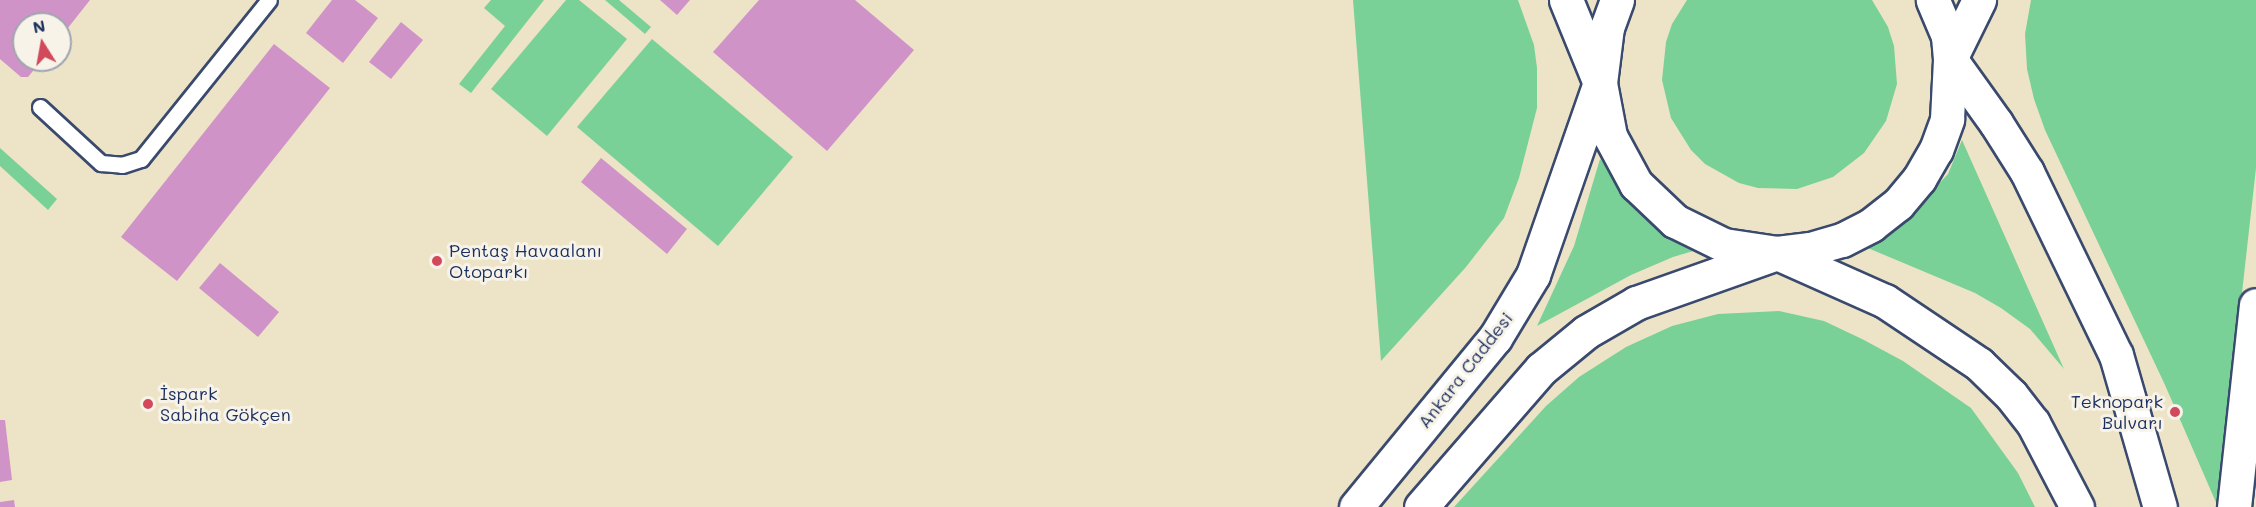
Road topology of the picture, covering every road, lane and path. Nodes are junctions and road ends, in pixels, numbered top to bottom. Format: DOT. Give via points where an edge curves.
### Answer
graph roads {
  1 [pos="268,0"];
  2 [pos="1566,0"];
  3 [pos="1617,0"];
  4 [pos="1934,0"];
  5 [pos="1979,0"];
  6 [pos="1950,58"];
  7 [pos="1600,83"];
  8 [pos="40,107"];
  9 [pos="1777,253"];
  10 [pos="2256,304"];
  11 [pos="1356,507"];
  12 [pos="1421,507"];
  13 [pos="2077,507"];
  14 [pos="2160,507"];
  15 [pos="2234,507"];
  1 -- 8 [label="lane" via="141,159 122,165 101,164"];
  2 -- 7 [label="main road"];
  3 -- 7 [label="main road" via="1607,27"];
  4 -- 6 [label="main road" via="1948,36"];
  5 -- 6 [label="main road"];
  6 -- 9 [label="main road" via="1947,119 1936,150 1898,204 1871,225 1842,240"];
  6 -- 14 [label="main road" via="2027,172 2116,355"];
  7 -- 9 [label="main road" via="1610,136 1636,184 1675,221 1724,245"];
  7 -- 11 [label="main road, Ankara Caddesi" via="1533,275 1495,338"];
  9 -- 12 [label="main road" via="1636,303 1586,332 1541,369"];
  9 -- 13 [label="main road" via="1885,301 1979,363 2033,423"];
  10 -- 15 [label="main road"];
}
